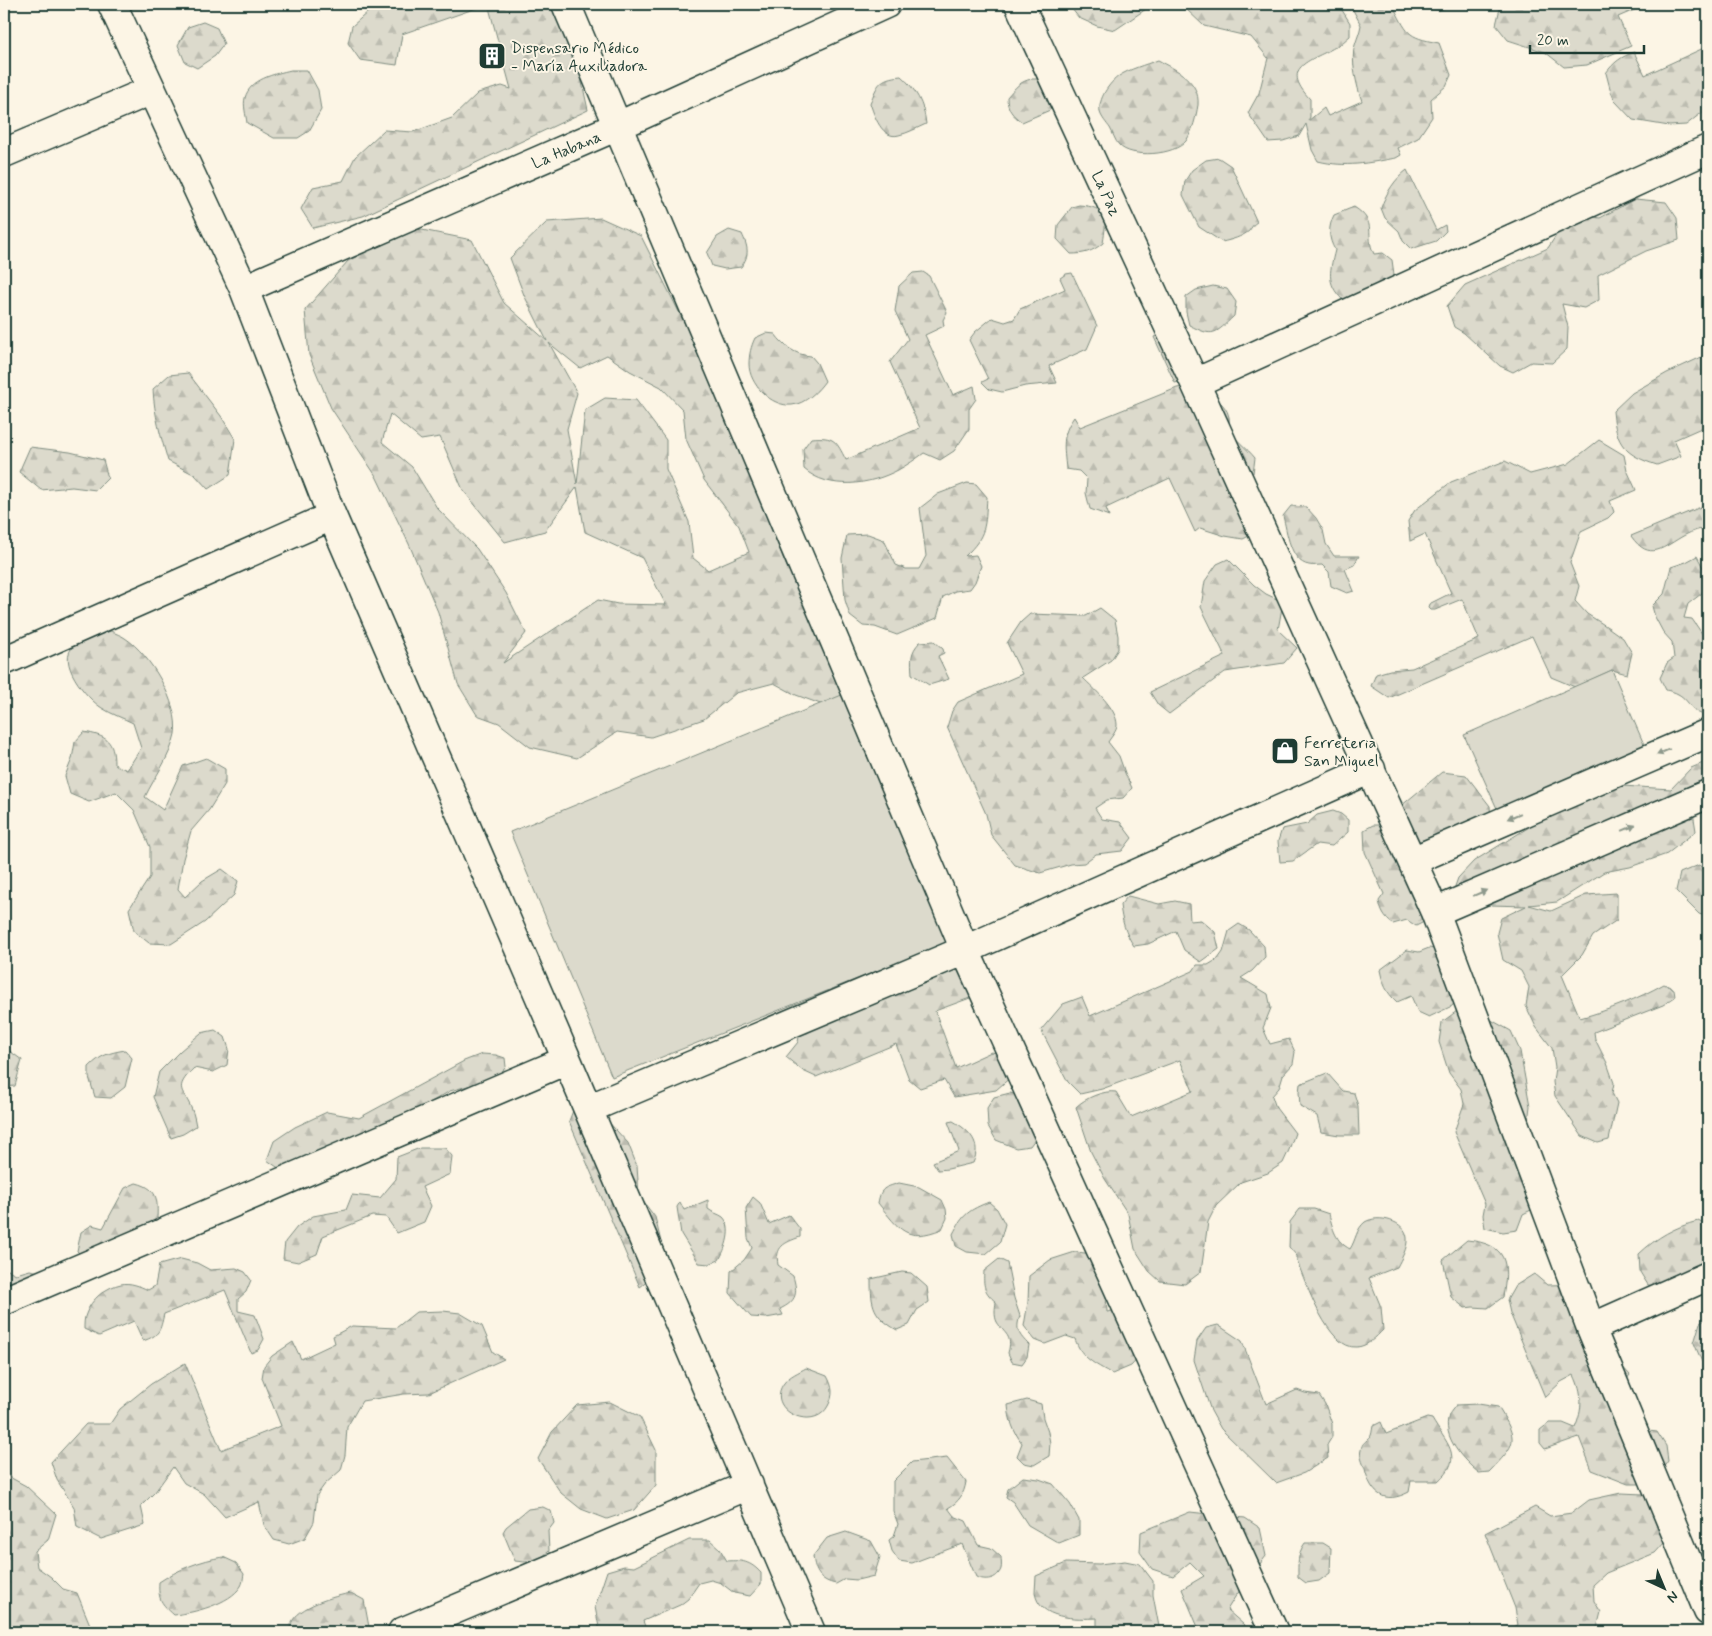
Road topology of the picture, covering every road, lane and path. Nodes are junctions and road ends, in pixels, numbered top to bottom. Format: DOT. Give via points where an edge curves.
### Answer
graph roads {
  1 [pos="112,4"];
  2 [pos="566,4"];
  3 [pos="886,4"];
  4 [pos="1019,4"];
  5 [pos="152,90"];
  6 [pos="618,126"];
  7 [pos="1708,149"];
  8 [pos="4,154"];
  9 [pos="244,289"];
  10 [pos="1196,383"];
  11 [pos="332,516"];
  12 [pos="4,661"];
  13 [pos="1708,733"];
  14 [pos="1371,769"];
  15 [pos="1708,794"];
  16 [pos="1412,860"];
  17 [pos="1435,912"];
  18 [pos="966,950"];
  19 [pos="567,1060"];
  20 [pos="588,1109"];
  21 [pos="1708,1276"];
  22 [pos="4,1301"];
  23 [pos="1591,1328"];
  24 [pos="749,1485"];
  25 [pos="1708,1611"];
  26 [pos="402,1632"];
  27 [pos="811,1632"];
  28 [pos="1274,1632"];
  1 -- 5 [label="street"];
  2 -- 6 [label="street"];
  3 -- 6 [label="street, La Habana"];
  4 -- 10 [label="street, La Paz"];
  5 -- 8 [label="street"];
  5 -- 9 [label="street"];
  6 -- 9 [label="street, La Habana"];
  6 -- 18 [label="street"];
  7 -- 10 [label="street"];
  9 -- 11 [label="street"];
  10 -- 14 [label="street, La Paz"];
  11 -- 12 [label="street"];
  11 -- 19 [label="street"];
  13 -- 16 [label="street, one-way"];
  14 -- 16 [label="street, La Paz"];
  14 -- 18 [label="street"];
  17 -- 15 [label="street, one-way"];
  16 -- 17 [label="street, La Paz"];
  17 -- 23 [label="street, La Paz"];
  18 -- 20 [label="street"];
  18 -- 28 [label="street"];
  19 -- 20 [label="street"];
  19 -- 22 [label="street"];
  20 -- 24 [label="street"];
  21 -- 23 [label="street"];
  23 -- 25 [label="street, La Paz"];
  24 -- 26 [label="street"];
  24 -- 27 [label="street"];
}
